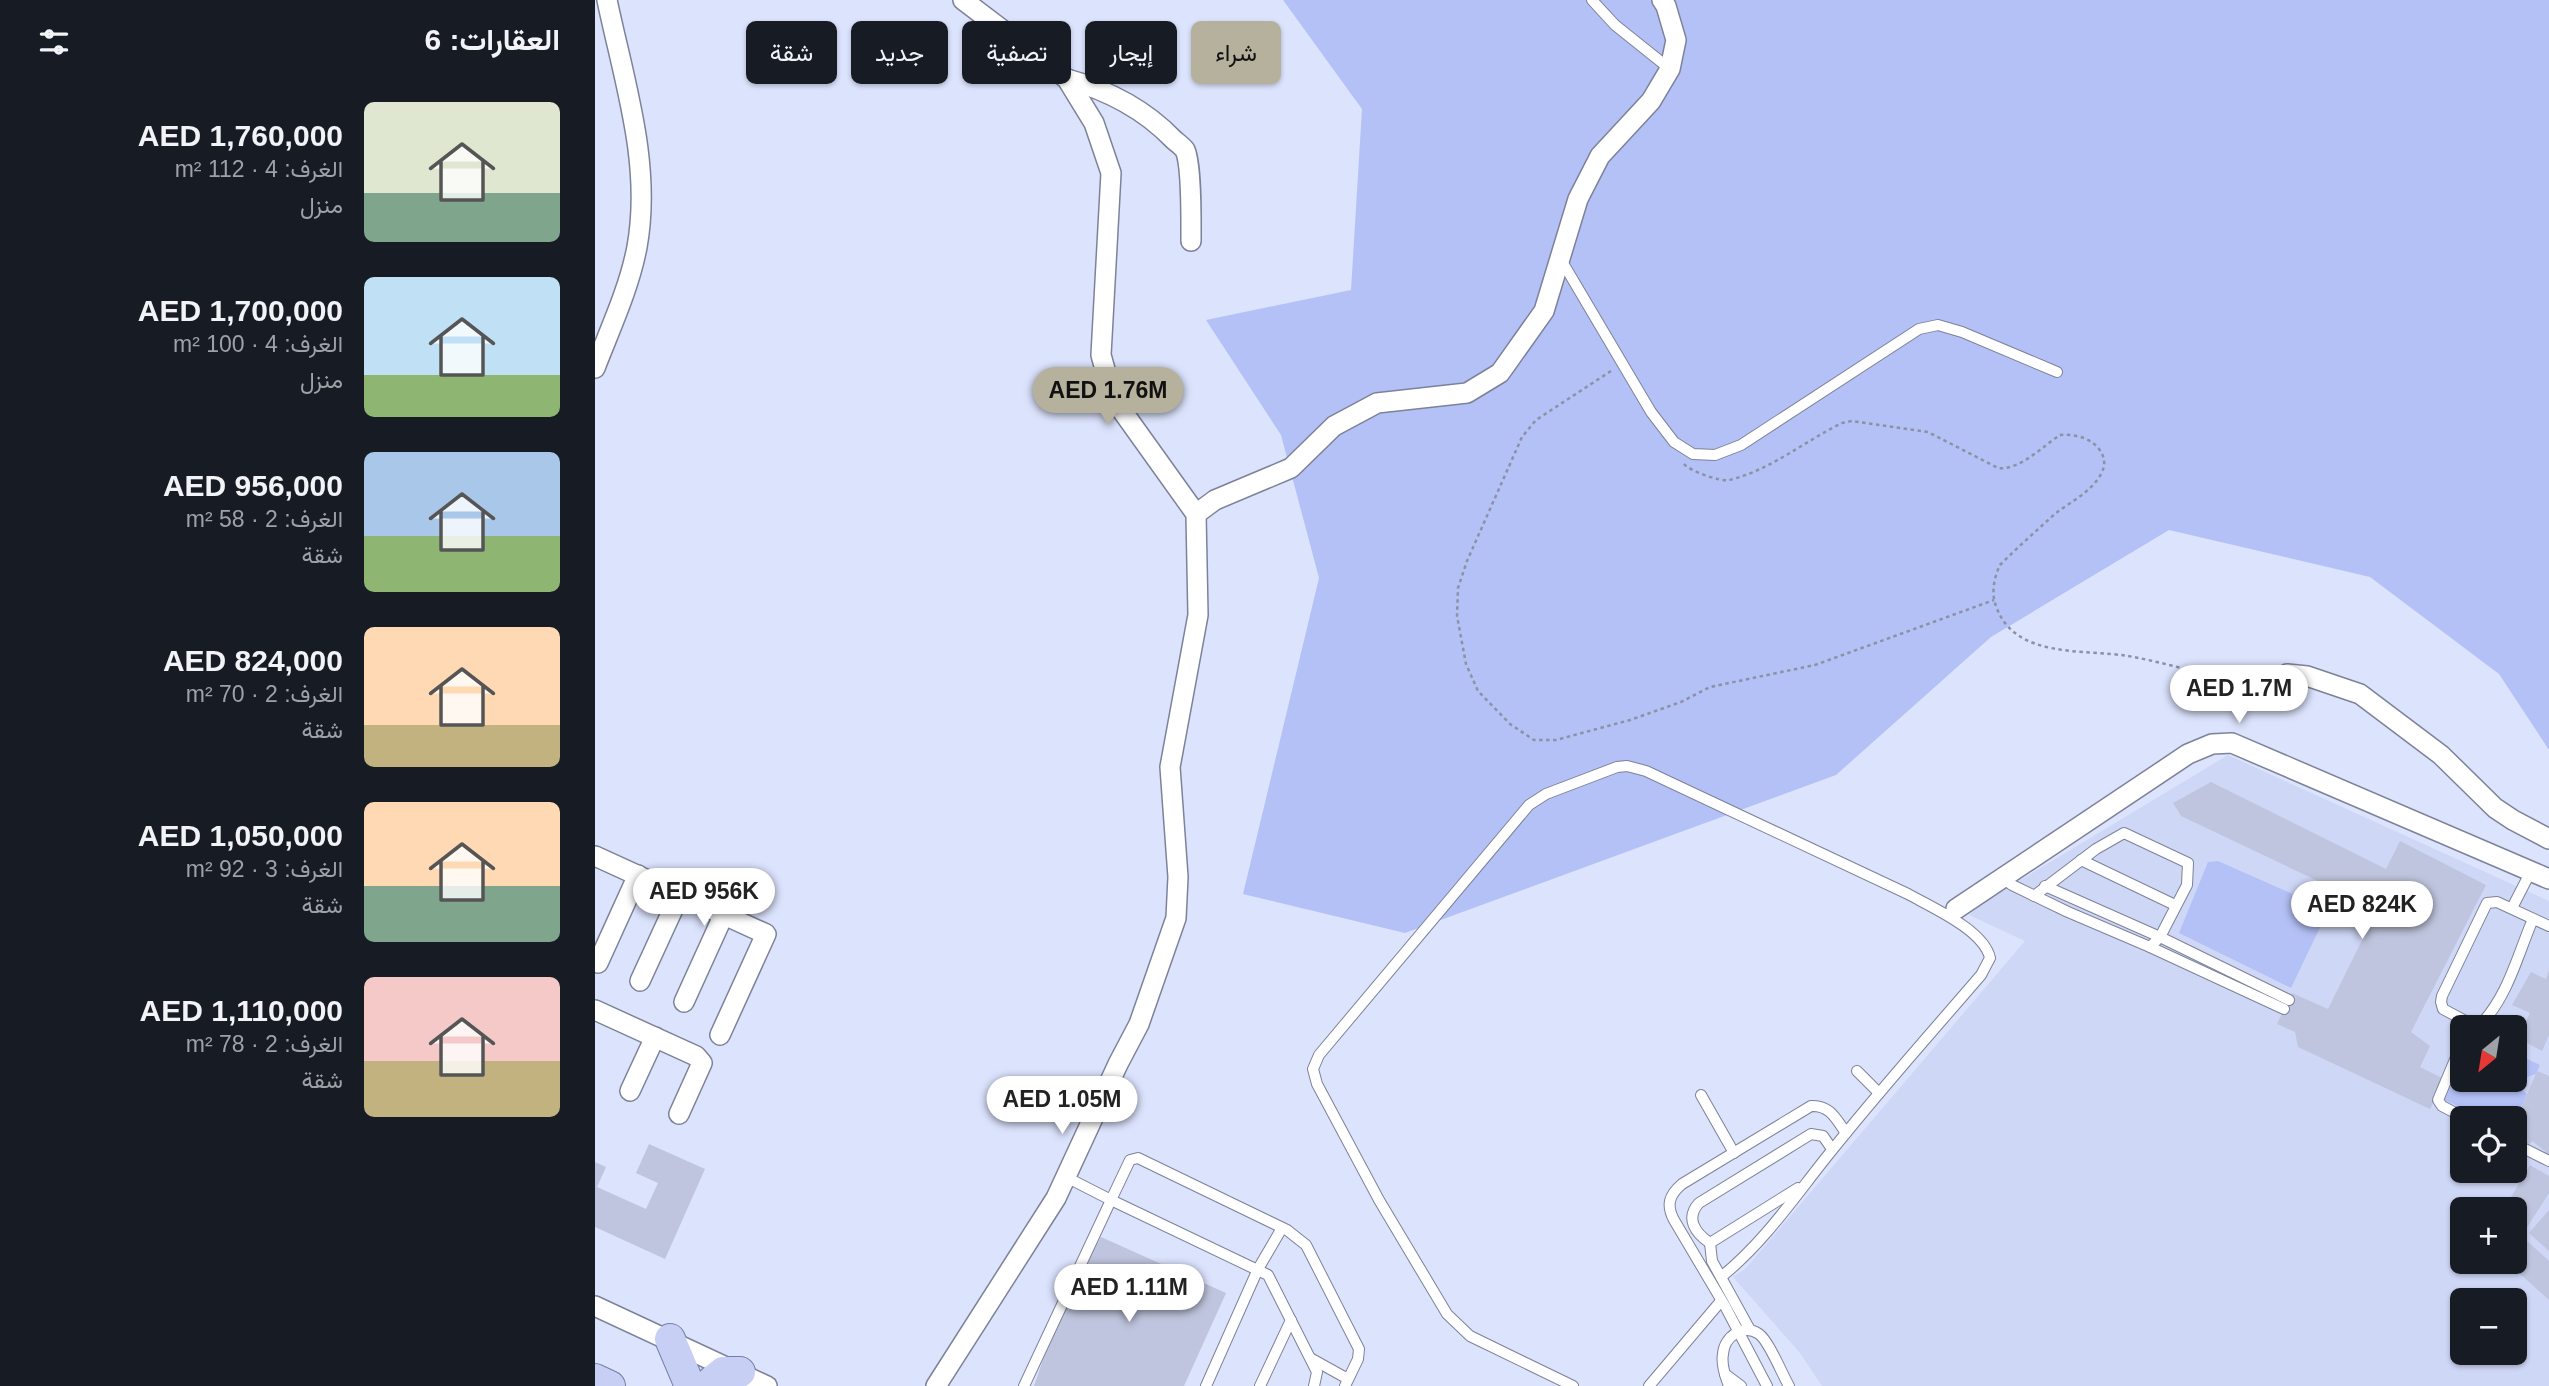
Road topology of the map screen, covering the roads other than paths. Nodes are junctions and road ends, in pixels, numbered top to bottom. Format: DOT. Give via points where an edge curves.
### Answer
graph roads {
  1 [pos="607,0"];
  2 [pos="963,0"];
  3 [pos="1592,0"];
  4 [pos="1661,0"];
  5 [pos="991,21"];
  6 [pos="1671,69"];
  7 [pos="1071,80"];
  8 [pos="1070,84"];
  9 [pos="1191,242"];
  10 [pos="1560,258"];
  11 [pos="595,369"];
  12 [pos="2057,372"];
  13 [pos="1196,514"];
  14 [pos="2287,674"];
  15 [pos="2549,839"];
  16 [pos="595,856"];
  17 [pos="2081,860"];
  18 [pos="2540,875"];
  19 [pos="638,876"];
  20 [pos="2003,878"];
  21 [pos="2045,886"];
  22 [pos="680,894"];
  23 [pos="2034,896"];
  24 [pos="2175,905"];
  25 [pos="2512,908"];
  26 [pos="1951,912"];
  27 [pos="724,914"];
  28 [pos="2533,919"];
  29 [pos="2549,926"];
  30 [pos="2160,937"];
  31 [pos="2150,947"];
  32 [pos="598,963"];
  33 [pos="641,982"];
  34 [pos="684,1002"];
  35 [pos="2452,1015"];
  36 [pos="2490,1015"];
  37 [pos="597,1016"];
  38 [pos="720,1035"];
  39 [pos="655,1037"];
  40 [pos="1857,1071"];
  41 [pos="2450,1072"];
  42 [pos="630,1091"];
  43 [pos="1879,1093"];
  44 [pos="1702,1095"];
  45 [pos="2450,1110"];
  46 [pos="678,1114"];
  47 [pos="1846,1133"];
  48 [pos="1832,1149"];
  49 [pos="2527,1150"];
  50 [pos="1734,1153"];
  51 [pos="2549,1161"];
  52 [pos="1066,1177"];
  53 [pos="1806,1182"];
  54 [pos="1111,1200"];
  55 [pos="1693,1227"];
  56 [pos="1282,1228"];
  57 [pos="1681,1233"];
  58 [pos="1710,1243"];
  59 [pos="1258,1269"];
  60 [pos="1721,1277"];
  61 [pos="1721,1301"];
  62 [pos="595,1306"];
  63 [pos="1291,1320"];
  64 [pos="1750,1330"];
  65 [pos="1738,1332"];
  66 [pos="670,1339"];
  67 [pos="1311,1359"];
  68 [pos="740,1372"];
  69 [pos="1725,1374"];
  70 [pos="595,1379"];
  71 [pos="1347,1383"];
  72 [pos="610,1386"];
  73 [pos="690,1386"];
  74 [pos="712,1386"];
  75 [pos="767,1386"];
  76 [pos="936,1386"];
  77 [pos="1024,1386"];
  78 [pos="1206,1386"];
  79 [pos="1260,1386"];
  80 [pos="1314,1386"];
  81 [pos="1573,1386"];
  82 [pos="1649,1386"];
  83 [pos="1728,1386"];
  84 [pos="1741,1386"];
  85 [pos="1767,1386"];
  86 [pos="1789,1386"];
  1 -- 11 [label="street" via="641,154 643,202 637,249"];
  2 -- 5 [label="street"];
  3 -- 6 [label="lane" via="1615,25"];
  4 -- 6 [label="street" via="1676,40"];
  6 -- 10 [label="street" via="1651,101 1599,156 1578,199"];
  7 -- 9 [label="street" via="1103,90 1139,110 1185,151"];
  8 -- 13 [label="street" via="1094,123 1111,173 1101,355 1112,398"];
  10 -- 12 [label="lane" via="1651,412 1674,442 1693,454 1715,455 1741,446 1919,329 1938,325 1962,332"];
  10 -- 13 [label="street" via="1544,312 1500,373 1467,393 1377,402 1334,426 1291,468 1215,500"];
  13 -- 52 [label="street" via="1198,615 1170,767 1177,918 1139,1024"];
  14 -- 15 [label="street" via="2360,694 2441,755 2495,808"];
  16 -- 19 [label="street"];
  17 -- 21 [label="lane"];
  17 -- 24 [label="lane"];
  17 -- 24 [label="lane" via="2124,834 2188,863 2187,885"];
  18 -- 20 [label="street" via="2232,743 2212,744 2188,754"];
  18 -- 25 [label="lane"];
  19 -- 22 [label="street"];
  19 -- 32 [label="street"];
  20 -- 23 [label="lane"];
  20 -- 26 [label="street"];
  21 -- 23 [label="lane"];
  21 -- 30 [label="lane"];
  22 -- 27 [label="street"];
  22 -- 33 [label="street"];
  23 -- 31 [label="lane"];
  24 -- 30 [label="lane"];
  25 -- 28 [label="lane"];
  25 -- 35 [label="lane" via="2487,903 2441,999 2441,1006"];
  26 -- 43 [label="lane" via="1988,948 1987,967"];
  26 -- 81 [label="lane" via="1646,771 1617,768 1546,794 1529,805 1319,1055 1313,1069 1317,1084 1447,1314 1470,1336"];
  27 -- 34 [label="street"];
  27 -- 38 [label="street" via="766,933"];
  28 -- 29 [label="lane"];
  28 -- 36 [label="lane"];
  30 -- 31 [label="lane"];
  30 -- 31 [label="lane" via="2286,1005"];
  37 -- 39 [label="street"];
  39 -- 42 [label="street"];
  39 -- 46 [label="street" via="702,1063"];
  40 -- 43 [label="lane"];
  41 -- 45 [label="lane" via="2438,1100"];
  43 -- 47 [label="lane"];
  44 -- 50 [label="lane"];
  47 -- 48 [label="lane"];
  47 -- 50 [label="lane" via="1828,1109 1811,1106"];
  48 -- 53 [label="lane"];
  48 -- 55 [label="lane" via="1823,1136 1806,1137 1699,1203 1692,1214"];
  49 -- 51 [label="lane"];
  50 -- 57 [label="lane" via="1674,1191 1669,1211"];
  52 -- 54 [label="lane"];
  52 -- 76 [label="street"];
  53 -- 58 [label="lane"];
  53 -- 60 [label="lane" via="1757,1245"];
  54 -- 56 [label="lane" via="1130,1160 1138,1158"];
  54 -- 59 [label="lane"];
  54 -- 77 [label="lane"];
  55 -- 57 [label="lane"];
  55 -- 58 [label="lane"];
  56 -- 59 [label="lane"];
  56 -- 71 [label="lane" via="1306,1245 1359,1349"];
  57 -- 61 [label="lane"];
  58 -- 60 [label="lane"];
  59 -- 63 [label="lane" via="1270,1278"];
  59 -- 78 [label="lane"];
  60 -- 64 [label="lane"];
  61 -- 65 [label="lane"];
  61 -- 82 [label="lane"];
  62 -- 66 [label="street"];
  63 -- 67 [label="lane"];
  63 -- 79 [label="lane"];
  64 -- 65 [label="lane"];
  64 -- 86 [label="lane" via="1762,1337"];
  65 -- 69 [label="lane" via="1724,1346"];
  65 -- 85 [label="lane"];
  66 -- 68 [label="street"];
  66 -- 73 [label="main road"];
  67 -- 71 [label="lane"];
  67 -- 80 [label="lane" via="1318,1376"];
  68 -- 74 [label="main road" via="723,1372"];
  68 -- 75 [label="street"];
  69 -- 83 [label="lane"];
  69 -- 84 [label="lane"];
  70 -- 72 [label="main road"];
}
